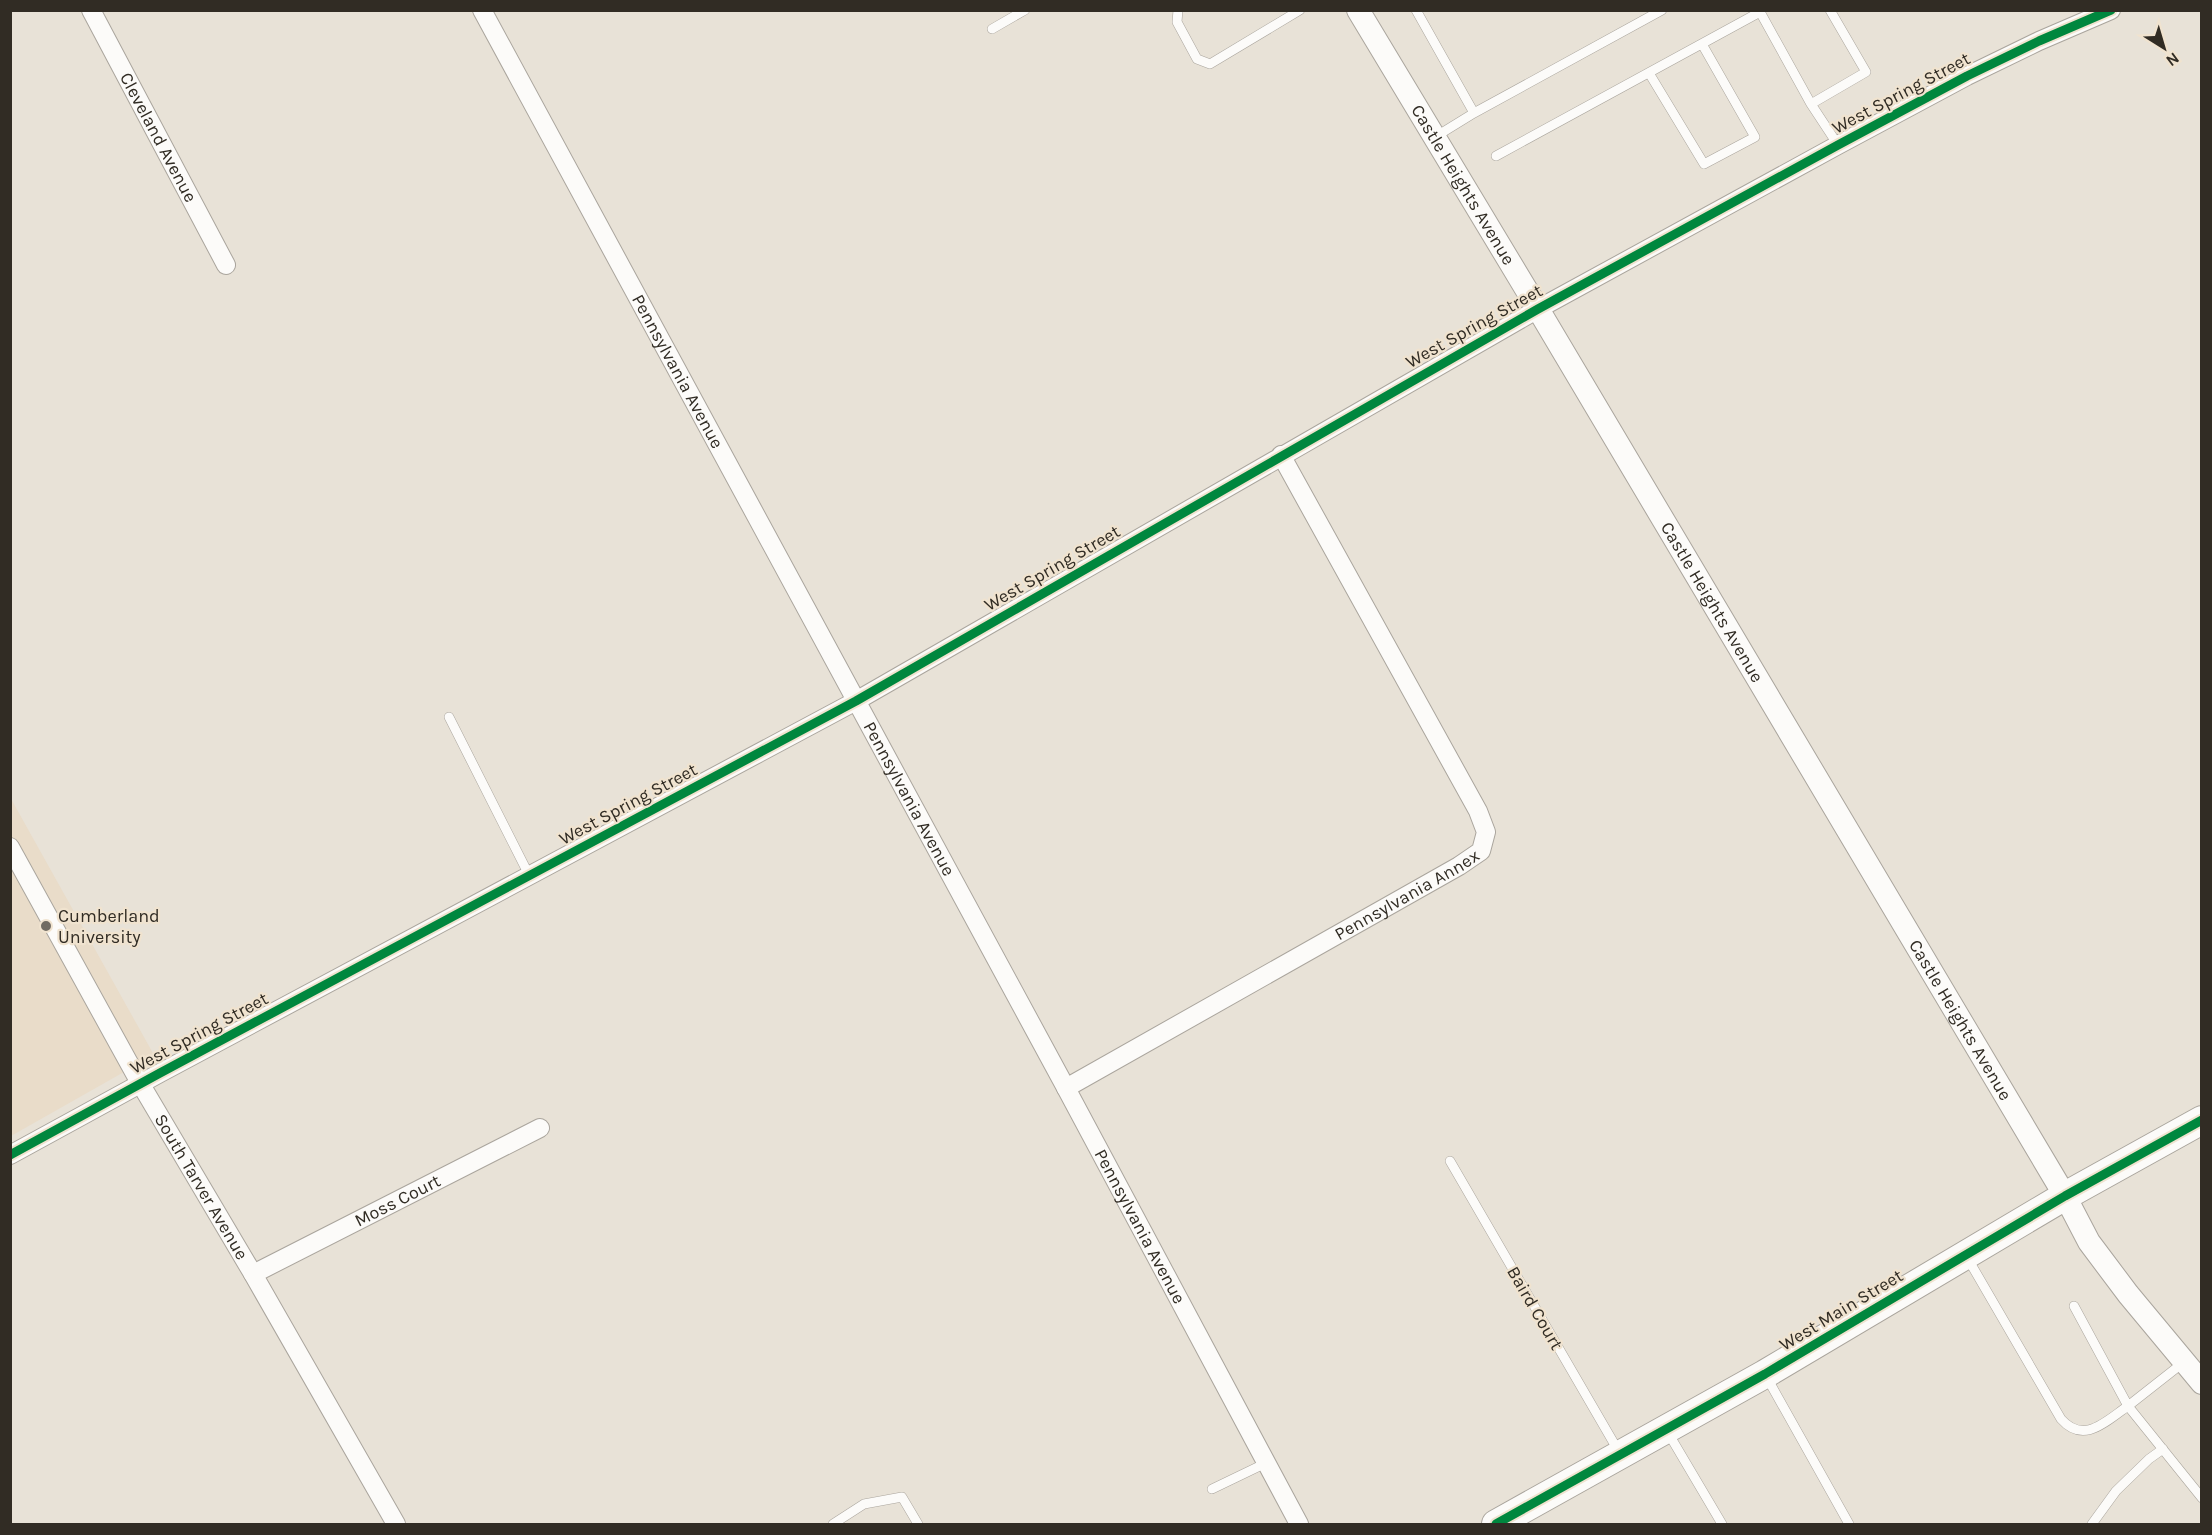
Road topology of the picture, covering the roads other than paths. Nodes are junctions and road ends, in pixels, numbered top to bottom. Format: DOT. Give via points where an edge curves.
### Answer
graph roads {
  1 [pos="91,10"];
  2 [pos="483,10"];
  3 [pos="1025,10"];
  4 [pos="1178,10"];
  5 [pos="1300,10"];
  6 [pos="1416,10"];
  7 [pos="1662,10"];
  8 [pos="1830,10"];
  9 [pos="2111,10"];
  10 [pos="1359,11"];
  11 [pos="1759,11"];
  12 [pos="992,29"];
  13 [pos="1702,44"];
  14 [pos="1649,73"];
  15 [pos="1811,104"];
  16 [pos="1474,113"];
  17 [pos="1434,137"];
  18 [pos="1838,145"];
  19 [pos="1496,156"];
  20 [pos="226,265"];
  21 [pos="1538,309"];
  22 [pos="1281,455"];
  23 [pos="856,701"];
  24 [pos="449,717"];
  25 [pos="10,847"];
  26 [pos="529,875"];
  27 [pos="140,1083"];
  28 [pos="1066,1088"];
  29 [pos="2202,1120"];
  30 [pos="540,1128"];
  31 [pos="10,1155"];
  32 [pos="1450,1161"];
  33 [pos="2065,1196"];
  34 [pos="1966,1256"];
  35 [pos="253,1274"];
  36 [pos="2073,1306"];
  37 [pos="2184,1362"];
  38 [pos="1765,1374"];
  39 [pos="2202,1383"];
  40 [pos="2128,1406"];
  41 [pos="1666,1429"];
  42 [pos="2163,1449"];
  43 [pos="1621,1454"];
  44 [pos="1266,1463"];
  45 [pos="1212,1489"];
  46 [pos="2202,1498"];
  47 [pos="396,1524"];
  48 [pos="833,1524"];
  49 [pos="918,1524"];
  50 [pos="1299,1524"];
  51 [pos="1496,1524"];
  52 [pos="1722,1524"];
  53 [pos="1849,1524"];
  54 [pos="2092,1524"];
  1 -- 20 [label="street, Cleveland Avenue"];
  2 -- 23 [label="street, Pennsylvania Avenue"];
  3 -- 12 [label="lane"];
  4 -- 5 [label="lane" via="1177,22 1197,60 1210,64"];
  6 -- 16 [label="lane"];
  7 -- 16 [label="lane"];
  8 -- 15 [label="lane" via="1866,72"];
  9 -- 18 [label="street, West Spring Street" via="1968,76"];
  10 -- 17 [label="street, Castle Heights Avenue"];
  11 -- 13 [label="lane"];
  11 -- 15 [label="lane"];
  13 -- 14 [label="lane"];
  13 -- 14 [label="lane" via="1755,137 1704,164"];
  14 -- 19 [label="lane"];
  15 -- 18 [label="lane"];
  16 -- 17 [label="lane"];
  17 -- 21 [label="street, Castle Heights Avenue"];
  18 -- 21 [label="street, West Spring Street"];
  21 -- 22 [label="street, West Spring Street"];
  21 -- 33 [label="street, Castle Heights Avenue"];
  22 -- 23 [label="street, West Spring Street"];
  22 -- 28 [label="street, Pennsylvania Annex" via="1478,810 1486,832 1481,851"];
  23 -- 26 [label="street, West Spring Street"];
  23 -- 28 [label="street, Pennsylvania Avenue"];
  24 -- 26 [label="lane"];
  25 -- 27 [label="street, South Tarver Avenue"];
  26 -- 27 [label="street, West Spring Street"];
  27 -- 31 [label="street, West Spring Street"];
  27 -- 35 [label="street, South Tarver Avenue"];
  28 -- 44 [label="street, Pennsylvania Avenue"];
  29 -- 33 [label="main road, West Main Street"];
  30 -- 35 [label="street, Moss Court"];
  32 -- 43 [label="lane, Baird Court"];
  33 -- 34 [label="main road, West Main Street"];
  33 -- 37 [label="street, Castle Heights Avenue" via="2090,1242"];
  34 -- 38 [label="main road, West Main Street"];
  34 -- 40 [label="lane" via="2069,1428 2085,1431 2097,1427"];
  35 -- 47 [label="street, South Tarver Avenue"];
  36 -- 40 [label="lane"];
  37 -- 39 [label="street, Castle Heights Avenue"];
  37 -- 40 [label="lane"];
  38 -- 41 [label="main road, West Main Street"];
  38 -- 53 [label="lane"];
  40 -- 42 [label="lane"];
  41 -- 43 [label="main road, West Main Street"];
  41 -- 52 [label="lane"];
  42 -- 46 [label="lane"];
  42 -- 54 [label="lane" via="2116,1491"];
  43 -- 51 [label="main road, West Main Street"];
  44 -- 45 [label="lane"];
  44 -- 50 [label="street, Pennsylvania Avenue"];
  48 -- 49 [label="lane" via="864,1504 902,1497"];
}
